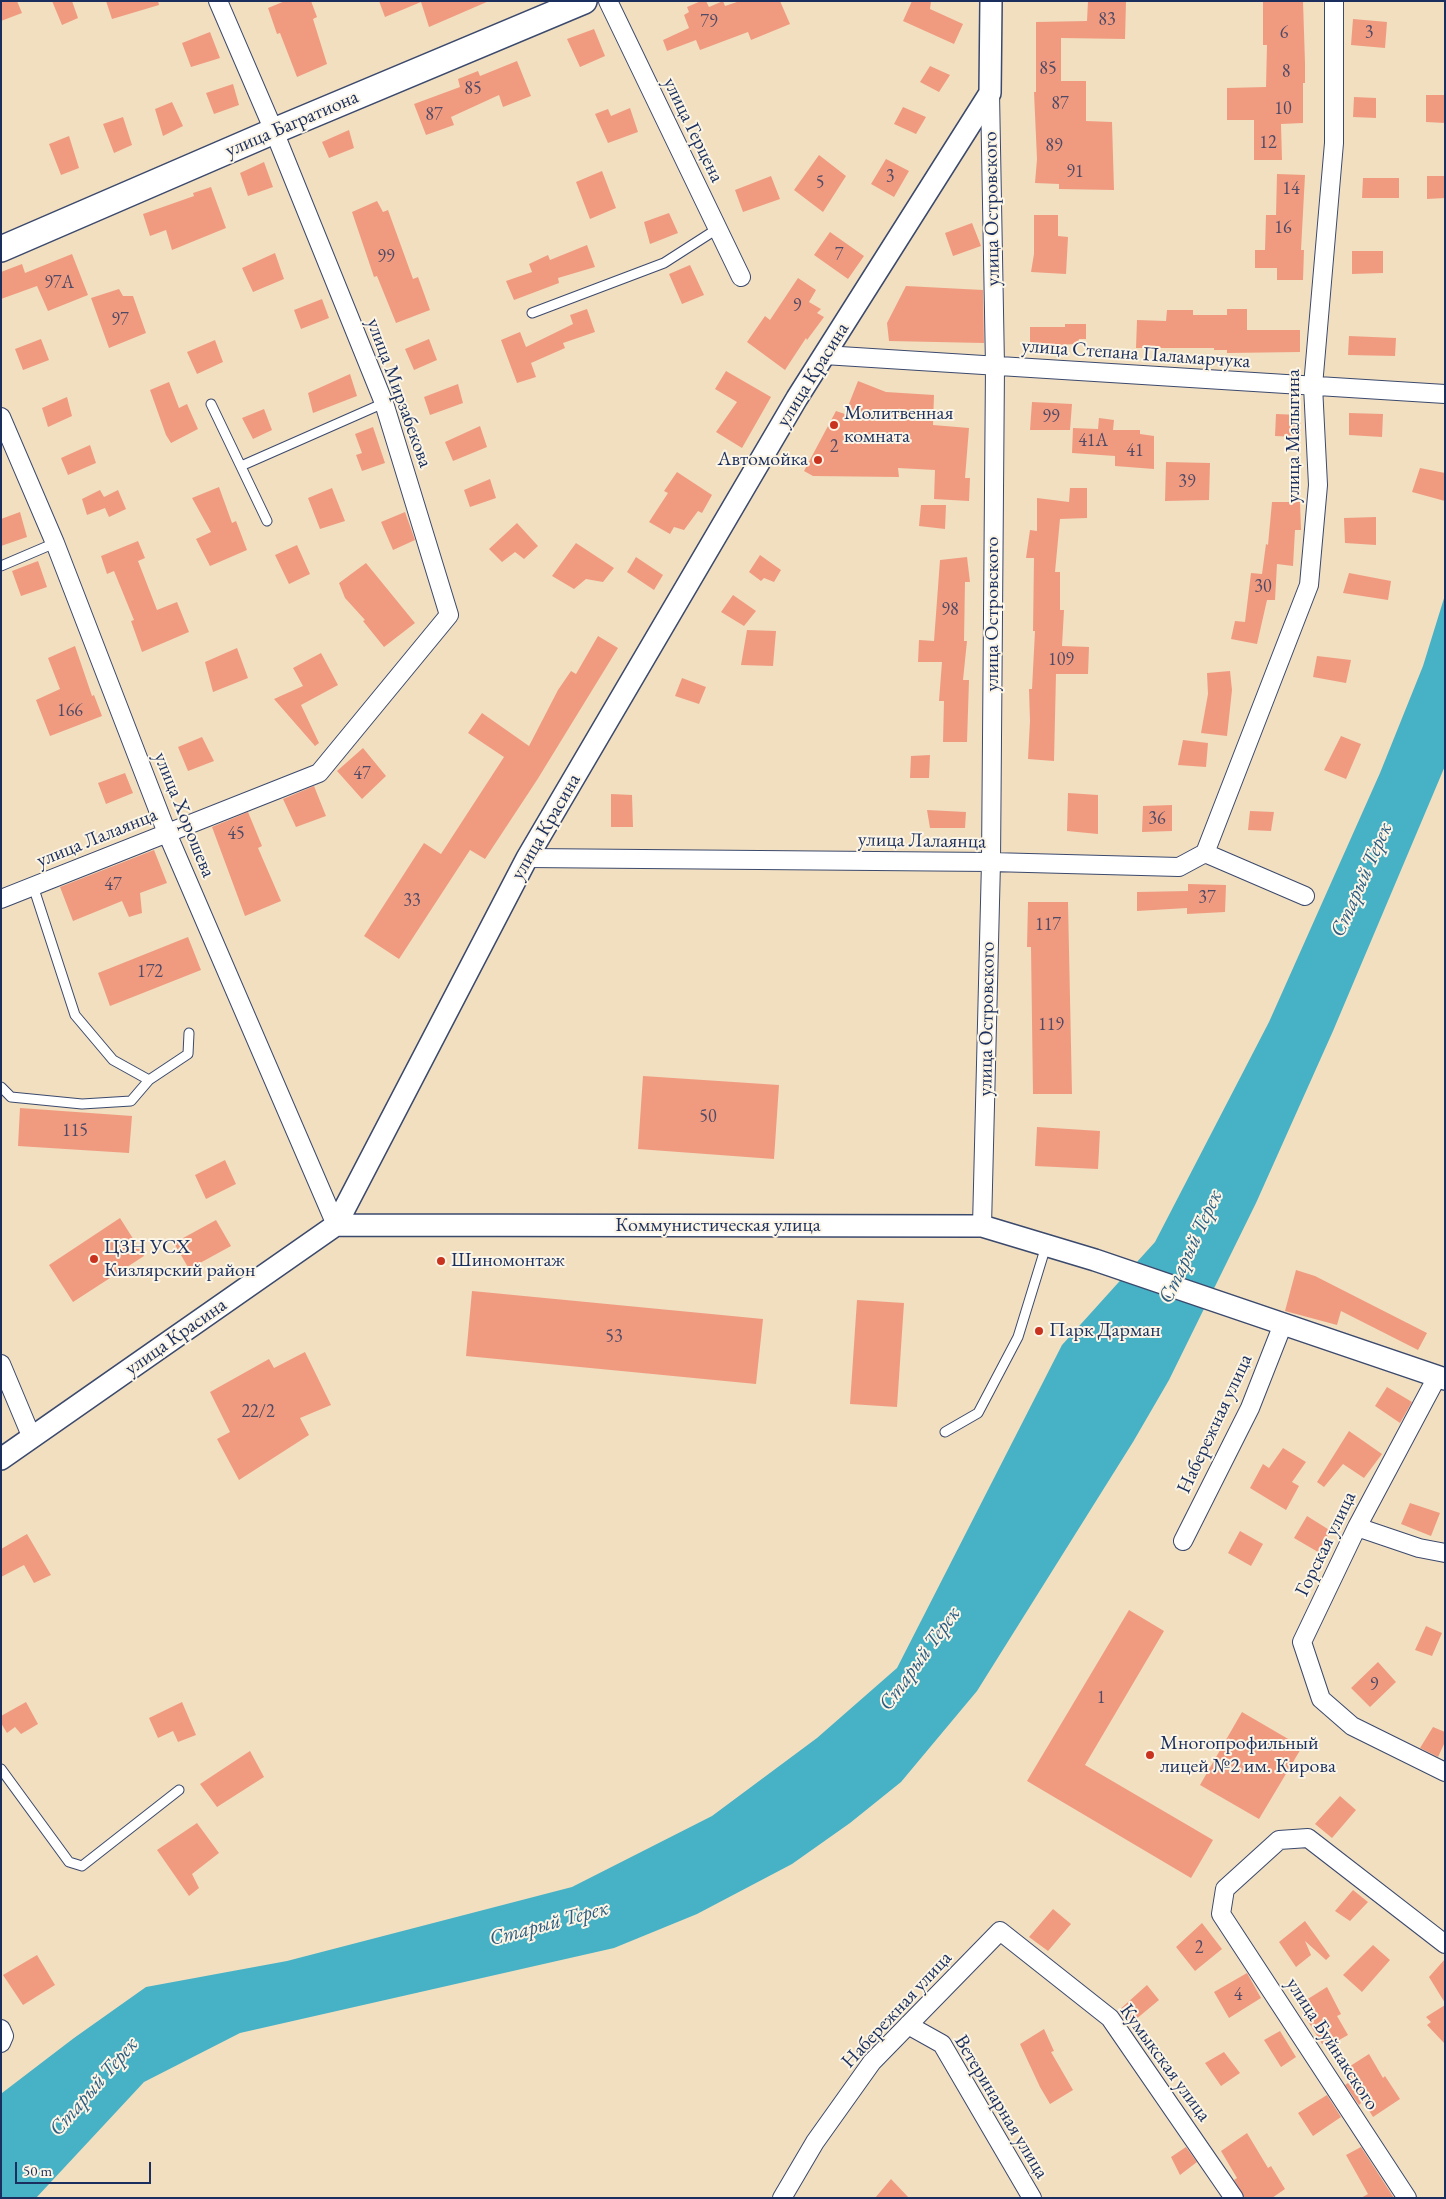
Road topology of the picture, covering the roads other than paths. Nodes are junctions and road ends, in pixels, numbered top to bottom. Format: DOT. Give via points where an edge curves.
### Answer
graph roads {
  1 [pos="218,1"];
  2 [pos="584,1"];
  3 [pos="608,1"];
  4 [pos="991,1"];
  5 [pos="1334,1"];
  6 [pos="990,93"];
  7 [pos="274,131"];
  8 [pos="717,229"];
  9 [pos="1,249"];
  10 [pos="741,277"];
  11 [pos="532,313"];
  12 [pos="824,355"];
  13 [pos="995,366"];
  14 [pos="1313,386"];
  15 [pos="1445,394"];
  16 [pos="211,404"];
  17 [pos="384,404"];
  18 [pos="1,417"];
  19 [pos="241,466"];
  20 [pos="267,522"];
  21 [pos="55,543"];
  22 [pos="1,566"];
  23 [pos="319,773"];
  24 [pos="167,833"];
  25 [pos="1205,853"];
  26 [pos="527,858"];
  27 [pos="991,862"];
  28 [pos="33,886"];
  29 [pos="1305,896"];
  30 [pos="1,899"];
  31 [pos="189,1033"];
  32 [pos="148,1080"];
  33 [pos="1,1087"];
  34 [pos="336,1225"];
  35 [pos="982,1226"];
  36 [pos="1046,1245"];
  37 [pos="1283,1324"];
  38 [pos="1,1364"];
  39 [pos="1441,1378"];
  40 [pos="945,1432"];
  41 [pos="32,1438"];
  42 [pos="1,1459"];
  43 [pos="1357,1527"];
  44 [pos="1183,1541"];
  45 [pos="1445,1553"];
  46 [pos="1,1768"];
  47 [pos="1445,1772"];
  48 [pos="179,1790"];
  49 [pos="1000,1931"];
  50 [pos="1445,1944"];
  51 [pos="908,2025"];
  52 [pos="1,2029"];
  53 [pos="1,2043"];
  54 [pos="782,2198"];
  55 [pos="1032,2198"];
  56 [pos="1234,2198"];
  57 [pos="1407,2198"];
  1 -- 7 [label="street, улица Мирзабекова"];
  2 -- 7 [label="main road, улица Багратиона"];
  3 -- 8 [label="street, улица Герцена"];
  4 -- 6 [label="street, улица Островского"];
  5 -- 14 [label="street, улица Малыгина" via="1334,143"];
  6 -- 12 [label="street, улица Красина"];
  6 -- 13 [label="street, улица Островского"];
  7 -- 9 [label="main road, улица Багратиона"];
  7 -- 17 [label="street, улица Мирзабекова"];
  8 -- 10 [label="street, улица Герцена"];
  8 -- 11 [label="lane" via="664,263"];
  12 -- 13 [label="street, улица Степана Паламарчука"];
  12 -- 26 [label="street, улица Красина"];
  13 -- 14 [label="street, улица Степана Паламарчука"];
  13 -- 27 [label="street, улица Островского"];
  14 -- 15 [label="street, улица Степана Паламарчука"];
  14 -- 25 [label="street, улица Малыгина" via="1318,485 1310,584"];
  16 -- 19 [label="lane"];
  17 -- 19 [label="lane"];
  17 -- 23 [label="street, улица Мирзабекова" via="449,614"];
  18 -- 21 [label="street, улица Хорошева"];
  19 -- 20 [label="lane"];
  21 -- 22 [label="lane"];
  21 -- 24 [label="street, улица Хорошева"];
  23 -- 24 [label="street, улица Лалаянца"];
  24 -- 28 [label="street, улица Лалаянца"];
  24 -- 34 [label="street, улица Хорошева"];
  25 -- 27 [label="street, улица Лалаянца" via="1179,867"];
  25 -- 29 [label="street"];
  26 -- 27 [label="street, улица Лалаянца"];
  26 -- 34 [label="street, улица Красина"];
  27 -- 35 [label="street, улица Островского"];
  28 -- 30 [label="street, улица Лалаянца"];
  28 -- 32 [label="lane" via="75,1016 113,1060"];
  31 -- 32 [label="lane" via="188,1054"];
  32 -- 33 [label="lane" via="131,1100 82,1104 11,1098"];
  34 -- 35 [label="street, Коммунистическая улица"];
  34 -- 41 [label="street, улица Красина"];
  35 -- 36 [label="street, Коммунистическая улица"];
  36 -- 37 [label="street, Коммунистическая улица"];
  36 -- 40 [label="lane" via="1018,1337 978,1412"];
  37 -- 39 [label="street"];
  37 -- 44 [label="street, Набережная улица" via="1250,1408"];
  38 -- 41 [label="street"];
  39 -- 43 [label="street, Горская улица"];
  41 -- 42 [label="street, улица Красина"];
  43 -- 45 [label="street" via="1419,1548"];
  43 -- 47 [label="street, Горская улица" via="1302,1642 1322,1699 1352,1726"];
  46 -- 48 [label="lane" via="69,1862 82,1866"];
  49 -- 51 [label="street, Набережная улица"];
  49 -- 56 [label="street, Кумыкская улица" via="1110,2018"];
  50 -- 57 [label="street, улица Буйнакского" via="1308,1838 1279,1840 1225,1889 1221,1914"];
  51 -- 54 [label="street, Набережная улица" via="872,2062 815,2142"];
  51 -- 55 [label="street, Ветеринарная улица" via="942,2044"];
  52 -- 53 [label="street" via="4,2036"];
}
